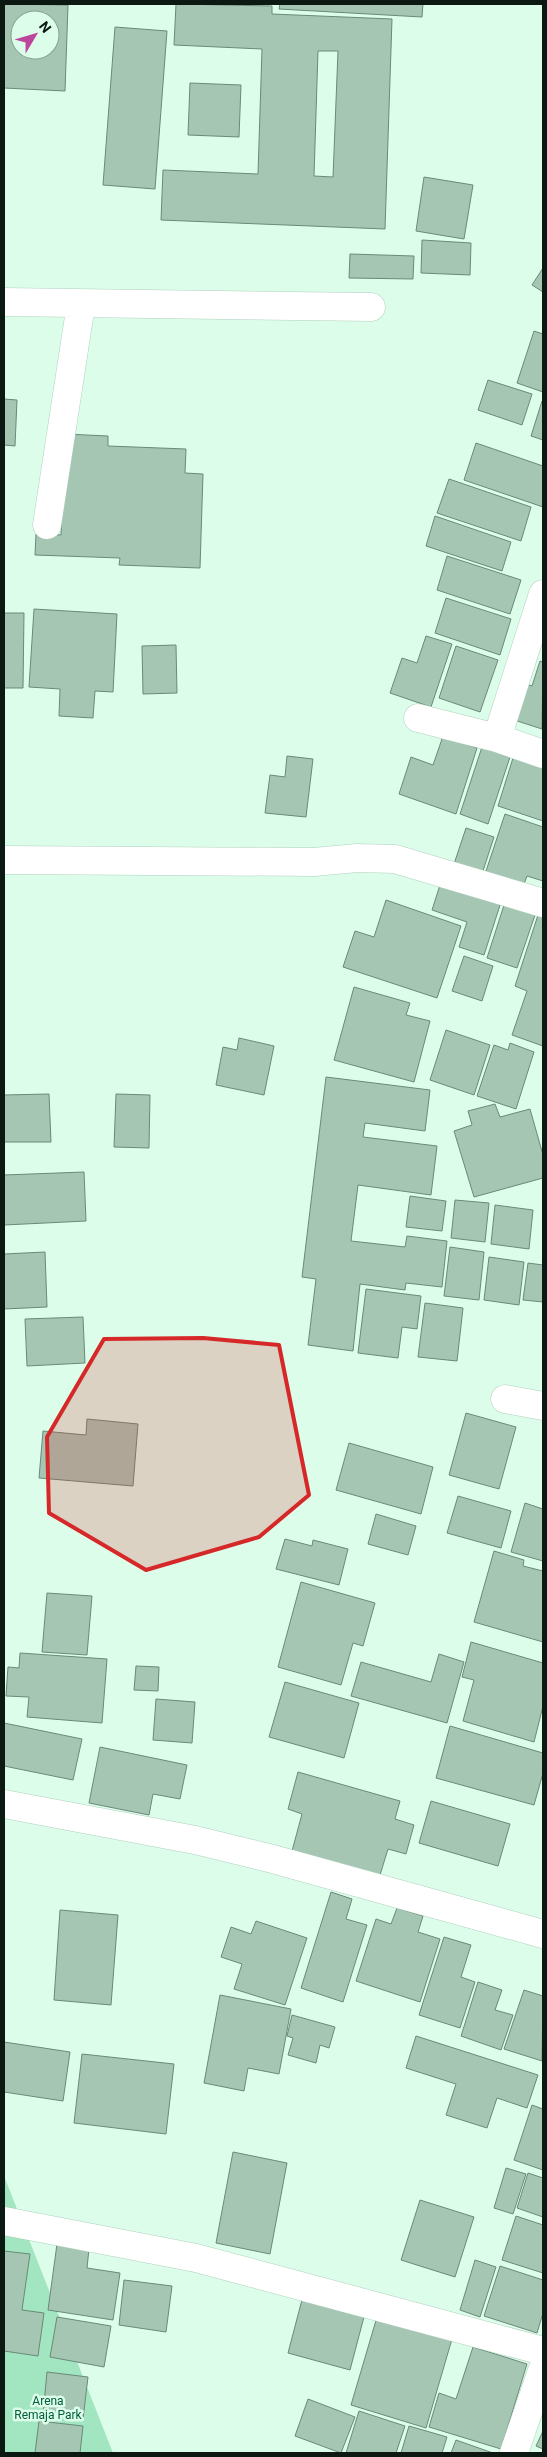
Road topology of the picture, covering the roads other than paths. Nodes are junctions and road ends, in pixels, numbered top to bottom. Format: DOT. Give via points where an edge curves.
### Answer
graph roads {
  1 [pos="4,302"];
  2 [pos="81,304"];
  3 [pos="371,307"];
  4 [pos="47,525"];
  5 [pos="543,594"];
  6 [pos="418,718"];
  7 [pos="497,738"];
  8 [pos="543,754"];
  9 [pos="4,860"];
  10 [pos="543,903"];
  11 [pos="505,1399"];
  12 [pos="543,1406"];
  13 [pos="4,1804"];
  14 [pos="543,1934"];
  15 [pos="4,2221"];
  16 [pos="543,2351"];
  17 [pos="543,2368"];
  18 [pos="514,2453"];
  1 -- 2 [label="street"];
  2 -- 3 [label="street"];
  2 -- 4 [label="street"];
  5 -- 7 [label="street"];
  6 -- 7 [label="street"];
  7 -- 8 [label="street"];
  9 -- 10 [label="street" via="314,862 394,859"];
  11 -- 12 [label="street"];
  13 -- 14 [label="street" via="195,1840"];
  15 -- 16 [label="street" via="196,2258"];
  17 -- 18 [label="street"];
}
